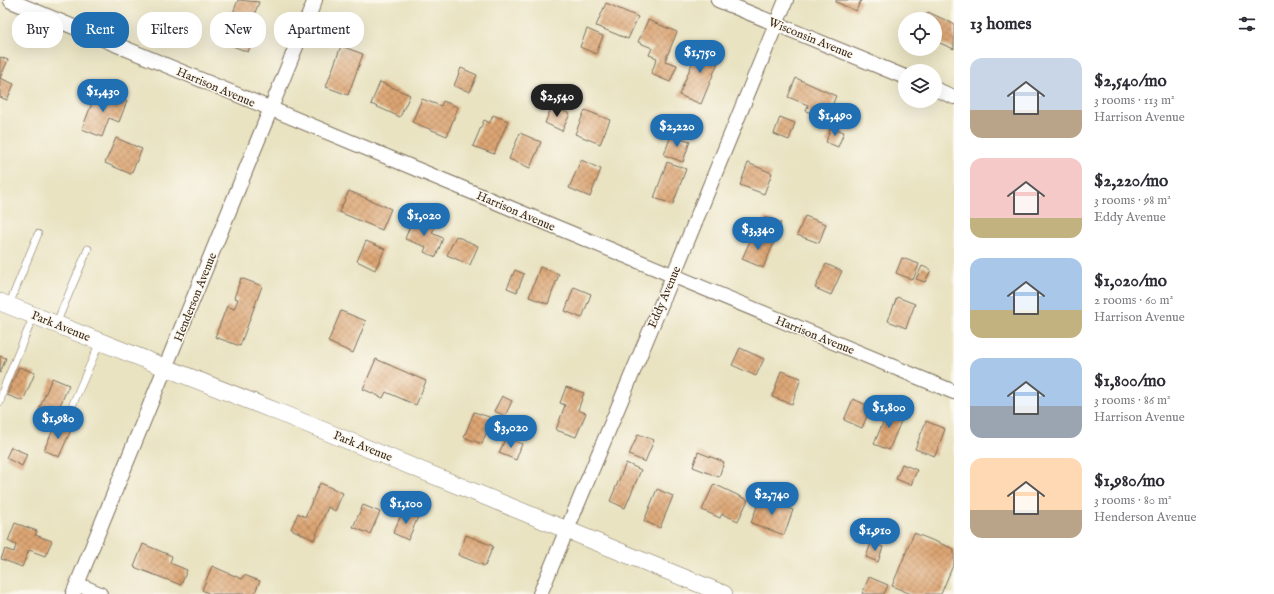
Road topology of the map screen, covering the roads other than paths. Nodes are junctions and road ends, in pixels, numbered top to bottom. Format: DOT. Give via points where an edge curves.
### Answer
graph roads {
  1 [pos="315,0"];
  2 [pos="718,0"];
  3 [pos="786,0"];
  4 [pos="11,1"];
  5 [pos="776,24"];
  6 [pos="898,74"];
  7 [pos="942,92"];
  8 [pos="954,97"];
  9 [pos="270,109"];
  10 [pos="38,234"];
  11 [pos="88,249"];
  12 [pos="673,276"];
  13 [pos="4,304"];
  14 [pos="34,315"];
  15 [pos="56,324"];
  16 [pos="100,342"];
  17 [pos="166,368"];
  18 [pos="954,392"];
  19 [pos="0,402"];
  20 [pos="65,422"];
  21 [pos="567,529"];
  22 [pos="75,589"];
  23 [pos="100,594"];
  24 [pos="540,594"];
  25 [pos="724,594"];
  1 -- 9 [label="street, Henderson Avenue"];
  2 -- 5 [label="street, Wisconsin Avenue"];
  3 -- 5 [label="street, Eddy Avenue"];
  4 -- 9 [label="street, Harrison Avenue"];
  5 -- 6 [label="street, Wisconsin Avenue"];
  5 -- 12 [label="street, Eddy Avenue"];
  7 -- 8 [label="street"];
  9 -- 12 [label="street, Harrison Avenue"];
  9 -- 17 [label="street, Henderson Avenue"];
  10 -- 13 [label="lane"];
  11 -- 15 [label="lane"];
  12 -- 18 [label="street, Harrison Avenue"];
  12 -- 21 [label="street, Eddy Avenue"];
  13 -- 14 [label="street, Park Avenue"];
  14 -- 15 [label="street, Park Avenue"];
  14 -- 19 [label="lane"];
  15 -- 16 [label="street, Park Avenue"];
  16 -- 17 [label="street, Park Avenue"];
  16 -- 20 [label="lane"];
  17 -- 21 [label="street, Park Avenue"];
  17 -- 22 [label="street, Henderson Avenue"];
  21 -- 24 [label="street, Eddy Avenue"];
  21 -- 25 [label="street, Park Avenue"];
  22 -- 23 [label="street"];
}
